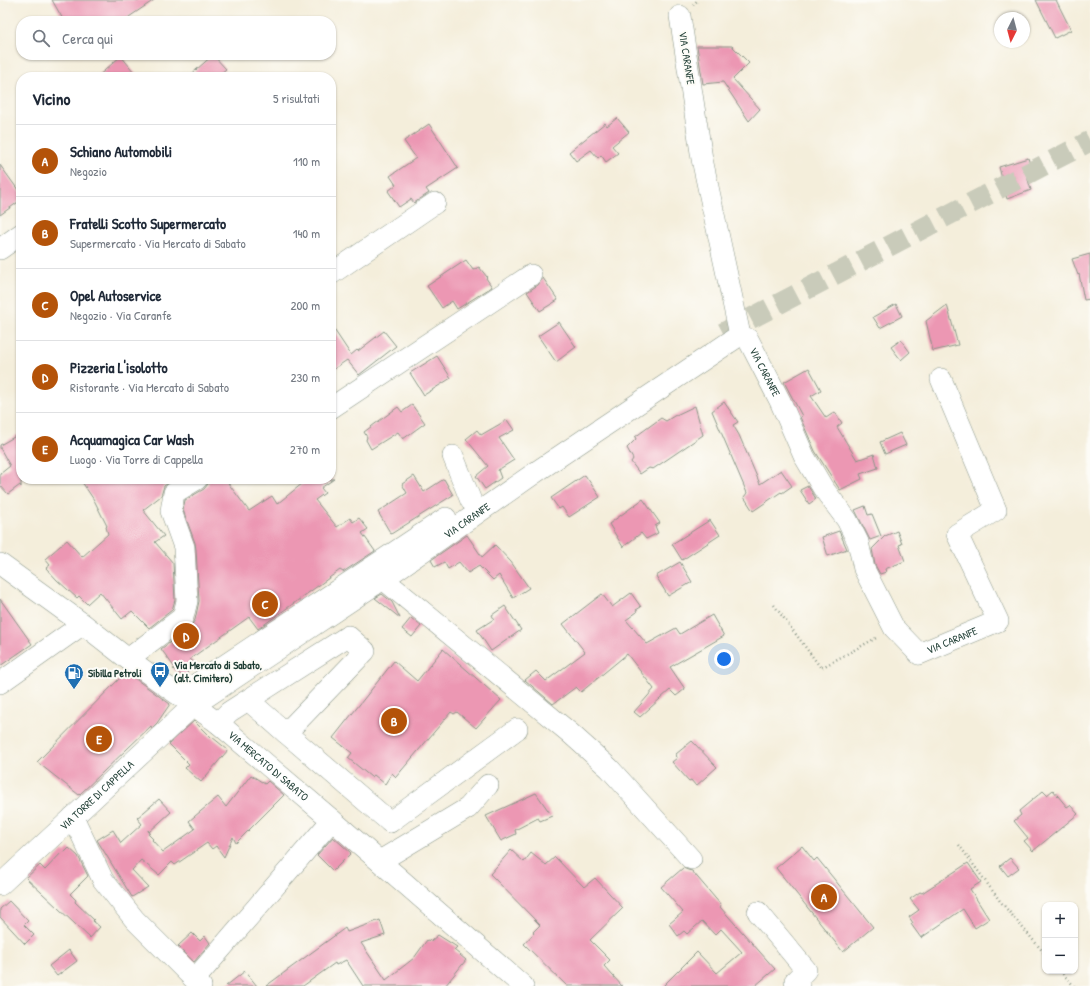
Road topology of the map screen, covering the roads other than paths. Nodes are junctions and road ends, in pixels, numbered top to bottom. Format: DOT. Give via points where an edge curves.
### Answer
graph roads {
  1 [pos="680,16"];
  2 [pos="435,203"];
  3 [pos="16,238"];
  4 [pos="0,249"];
  5 [pos="336,271"];
  6 [pos="531,275"];
  7 [pos="732,334"];
  8 [pos="941,379"];
  9 [pos="336,405"];
  10 [pos="454,456"];
  11 [pos="188,484"];
  12 [pos="471,502"];
  13 [pos="0,564"];
  14 [pos="383,579"];
  15 [pos="83,624"];
  16 [pos="128,659"];
  17 [pos="0,684"];
  18 [pos="187,700"];
  19 [pos="248,700"];
  20 [pos="218,723"];
  21 [pos="518,729"];
  22 [pos="286,733"];
  23 [pos="488,785"];
  24 [pos="74,817"];
  25 [pos="332,820"];
  26 [pos="390,822"];
  27 [pos="385,858"];
  28 [pos="691,859"];
  29 [pos="0,886"];
  30 [pos="758,912"];
  31 [pos="198,982"];
  32 [pos="524,986"];
  33 [pos="799,986"];
  1 -- 7 [label="street, VIA CARANFE"];
  2 -- 5 [label="street"];
  3 -- 4 [label="street"];
  6 -- 9 [label="street"];
  7 -- 8 [label="street, VIA CARANFE" via="748,339 780,401 804,456 823,488 847,520 858,542 864,569 894,628 919,654 998,621 957,534 996,510"];
  7 -- 12 [label="street"];
  7 -- 14 [label="street, VIA CARANFE"];
  10 -- 12 [label="street"];
  11 -- 16 [label="street" via="174,493 171,511 184,547 187,601 183,618"];
  12 -- 18 [label="street"];
  13 -- 15 [label="street, VIA MERCATO DI SABATO"];
  14 -- 18 [label="street, VIA CARANFE"];
  14 -- 28 [label="street" via="609,768"];
  15 -- 16 [label="street, VIA MERCATO DI SABATO"];
  15 -- 17 [label="street"];
  16 -- 18 [label="street, VIA MERCATO DI SABATO"];
  18 -- 20 [label="street, VIA MERCATO DI SABATO"];
  18 -- 24 [label="street, VIA TORRE DI CAPPELLA"];
  19 -- 20 [label="street" via="229,712"];
  19 -- 22 [label="street"];
  19 -- 22 [label="street" via="348,636 365,650"];
  20 -- 25 [label="street, VIA MERCATO DI SABATO"];
  21 -- 26 [label="street"];
  22 -- 26 [label="street"];
  23 -- 27 [label="street" via="468,808"];
  24 -- 29 [label="street, VIA TORRE DI CAPPELLA"];
  24 -- 31 [label="street" via="103,880 135,920"];
  25 -- 27 [label="street, VIA MERCATO DI SABATO"];
  25 -- 31 [label="street"];
  26 -- 27 [label="street"];
  27 -- 32 [label="street, VIA MERCATO DI SABATO"];
  30 -- 33 [label="street" via="806,970 795,981"];
}
